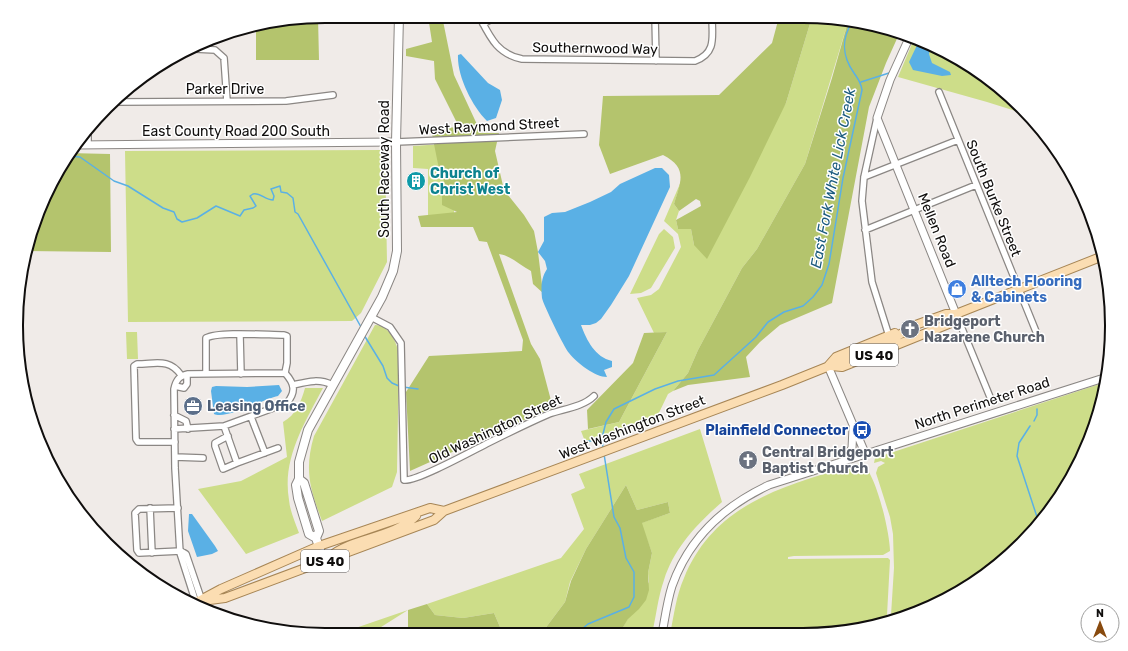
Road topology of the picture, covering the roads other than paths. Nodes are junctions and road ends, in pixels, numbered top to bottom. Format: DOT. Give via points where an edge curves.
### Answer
graph roads {
  1 [pos="400,23"];
  2 [pos="655,23"];
  3 [pos="712,23"];
  4 [pos="484,24"];
  5 [pos="907,42"];
  6 [pos="202,49"];
  7 [pos="656,60"];
  8 [pos="939,92"];
  9 [pos="333,95"];
  10 [pos="227,101"];
  11 [pos="122,102"];
  12 [pos="878,118"];
  13 [pos="584,134"];
  14 [pos="88,138"];
  15 [pos="958,140"];
  16 [pos="396,142"];
  17 [pos="83,145"];
  18 [pos="88,145"];
  19 [pos="897,164"];
  20 [pos="864,177"];
  21 [pos="976,185"];
  22 [pos="915,210"];
  23 [pos="865,230"];
  24 [pos="1097,258"];
  25 [pos="1018,290"];
  26 [pos="956,314"];
  27 [pos="371,317"];
  28 [pos="914,326"];
  29 [pos="1037,334"];
  30 [pos="240,335"];
  31 [pos="889,336"];
  32 [pos="828,366"];
  33 [pos="206,374"];
  34 [pos="241,374"];
  35 [pos="285,374"];
  36 [pos="184,375"];
  37 [pos="1100,379"];
  38 [pos="293,385"];
  39 [pos="332,385"];
  40 [pos="175,386"];
  41 [pos="594,396"];
  42 [pos="990,397"];
  43 [pos="174,415"];
  44 [pos="251,417"];
  45 [pos="853,424"];
  46 [pos="224,426"];
  47 [pos="174,429"];
  48 [pos="188,429"];
  49 [pos="228,436"];
  50 [pos="175,442"];
  51 [pos="278,448"];
  52 [pos="265,453"];
  53 [pos="865,453"];
  54 [pos="175,457"];
  55 [pos="203,458"];
  56 [pos="844,460"];
  57 [pos="238,463"];
  58 [pos="150,508"];
  59 [pos="178,508"];
  60 [pos="444,511"];
  61 [pos="419,512"];
  62 [pos="318,542"];
  63 [pos="181,551"];
  64 [pos="152,552"];
  65 [pos="324,562"];
  66 [pos="236,583"];
  67 [pos="225,598"];
  68 [pos="197,599"];
  69 [pos="200,601"];
  70 [pos="202,601"];
  71 [pos="663,628"];
  1 -- 16 [label="main road, South Raceway Road"];
  2 -- 7 [label="street"];
  3 -- 7 [label="street, Southernwood Way" via="710,51 702,58 695,61"];
  4 -- 7 [label="street, Southernwood Way" via="494,42 510,57"];
  5 -- 12 [label="street" via="888,86"];
  6 -- 10 [label="street" via="214,50 224,58"];
  8 -- 15 [label="street, South Burke Street"];
  9 -- 10 [label="street, Parker Drive" via="286,101"];
  10 -- 11 [label="street, Parker Drive"];
  12 -- 19 [label="street, Mellen Road"];
  12 -- 20 [label="street"];
  13 -- 16 [label="street, West Raymond Street"];
  14 -- 18 [label="street"];
  15 -- 19 [label="street"];
  15 -- 21 [label="street, South Burke Street"];
  16 -- 18 [label="street, East County Road 200 South"];
  16 -- 27 [label="main road, South Raceway Road" via="396,260 389,283"];
  17 -- 18 [label="street, East County Road 200 South"];
  19 -- 20 [label="street"];
  19 -- 22 [label="street, Mellen Road"];
  20 -- 23 [label="street" via="862,201"];
  21 -- 22 [label="street"];
  21 -- 25 [label="street, South Burke Street"];
  22 -- 23 [label="street"];
  22 -- 26 [label="street, Mellen Road"];
  23 -- 31 [label="street" via="873,290"];
  24 -- 25 [label="main road, West Washington Street / US 40"];
  25 -- 26 [label="main road, West Washington Street / US 40"];
  25 -- 29 [label="street, South Burke Street"];
  26 -- 28 [label="main road, West Washington Street / US 40" via="946,314"];
  26 -- 32 [label="main road, West Washington Street / US 40" via="951,323 914,339 842,367"];
  26 -- 42 [label="street, Mellen Road"];
  27 -- 39 [label="main road, South Raceway Road"];
  27 -- 41 [label="street, Old Washington Street" via="387,325 399,338 402,348 404,480 425,474 513,430 589,401"];
  28 -- 31 [label="main road, West Washington Street / US 40"];
  28 -- 32 [label="main road" via="884,344"];
  30 -- 33 [label="street" via="211,335 206,338"];
  30 -- 34 [label="street"];
  30 -- 35 [label="street" via="287,336 288,363"];
  31 -- 32 [label="main road, West Washington Street / US 40" via="836,357"];
  32 -- 45 [label="street"];
  32 -- 60 [label="main road, West Washington Street / US 40"];
  33 -- 34 [label="street"];
  33 -- 36 [label="street"];
  34 -- 35 [label="street"];
  35 -- 38 [label="street"];
  36 -- 40 [label="street"];
  36 -- 40 [label="street" via="187,384 184,388"];
  36 -- 50 [label="street" via="169,364 134,366 136,439 138,442"];
  37 -- 53 [label="street, North Perimeter Road"];
  38 -- 39 [label="street" via="316,381"];
  38 -- 44 [label="street" via="293,396 287,403"];
  39 -- 62 [label="main road, South Raceway Road" via="305,435 299,462 299,480 304,484 319,531"];
  40 -- 43 [label="street"];
  43 -- 47 [label="street"];
  43 -- 48 [label="street" via="186,421"];
  44 -- 46 [label="street"];
  44 -- 52 [label="street"];
  45 -- 53 [label="street"];
  45 -- 56 [label="street" via="852,448"];
  46 -- 48 [label="street"];
  46 -- 49 [label="street"];
  47 -- 48 [label="street"];
  47 -- 50 [label="street"];
  49 -- 57 [label="street"];
  49 -- 57 [label="street" via="218,440 215,446 224,469"];
  50 -- 54 [label="street"];
  51 -- 52 [label="street"];
  52 -- 57 [label="street"];
  53 -- 56 [label="street, North Perimeter Road"];
  54 -- 55 [label="street"];
  54 -- 59 [label="street"];
  56 -- 71 [label="street, North Perimeter Road" via="769,485 744,497 719,515 700,535 677,574"];
  58 -- 59 [label="street"];
  58 -- 64 [label="street"];
  58 -- 64 [label="street" via="139,509 135,513 136,550 139,553"];
  59 -- 63 [label="street"];
  60 -- 61 [label="main road, West Washington Street / US 40" via="430,508"];
  60 -- 65 [label="main road, West Washington Street / US 40" via="434,520"];
  61 -- 62 [label="main road, West Washington Street / US 40"];
  61 -- 65 [label="main road" via="412,520 391,530 336,551"];
  62 -- 65 [label="main road, South Raceway Road"];
  62 -- 66 [label="main road, West Washington Street / US 40"];
  62 -- 67 [label="main road" via="307,556 244,584"];
  63 -- 64 [label="street"];
  63 -- 68 [label="street"];
  65 -- 67 [label="main road, West Washington Street / US 40"];
  66 -- 67 [label="main road" via="225,592"];
  66 -- 69 [label="main road, West Washington Street / US 40"];
  67 -- 70 [label="main road, West Washington Street / US 40"];
}
